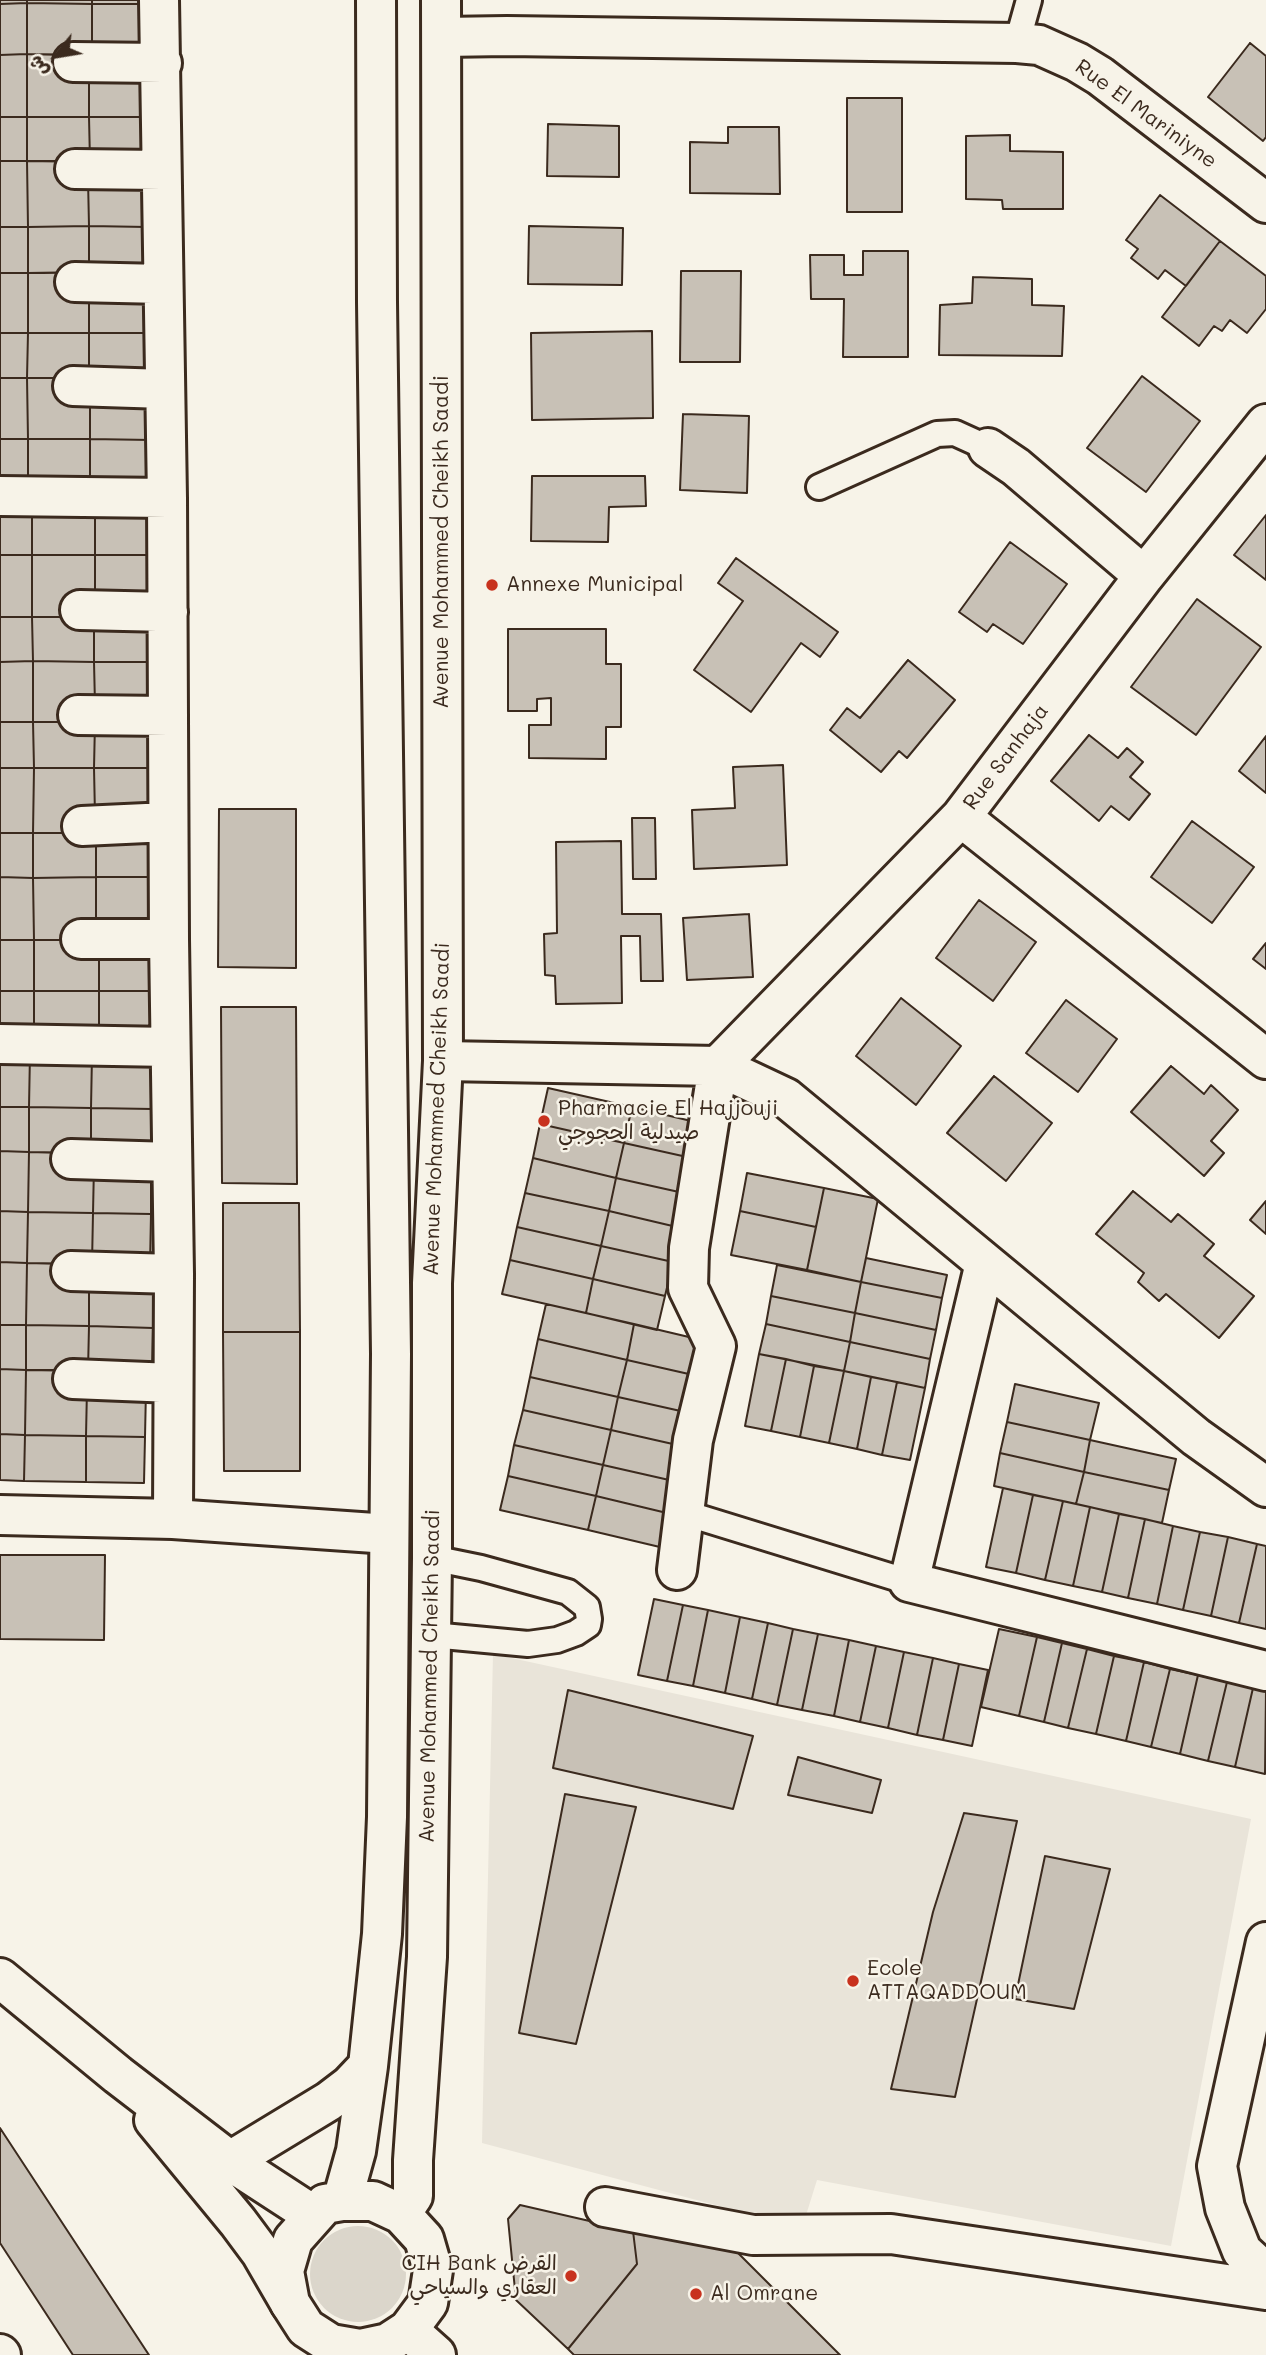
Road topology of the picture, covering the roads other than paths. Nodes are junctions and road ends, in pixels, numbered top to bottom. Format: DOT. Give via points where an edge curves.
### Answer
graph roads {
  1 [pos="159,0"];
  2 [pos="376,0"];
  3 [pos="1029,0"];
  4 [pos="442,19"];
  5 [pos="1017,43"];
  6 [pos="73,62"];
  7 [pos="162,63"];
  8 [pos="75,169"];
  9 [pos="161,170"];
  10 [pos="1266,203"];
  11 [pos="75,282"];
  12 [pos="163,284"];
  13 [pos="73,386"];
  14 [pos="165,389"];
  15 [pos="1266,424"];
  16 [pos="988,448"];
  17 [pos="819,487"];
  18 [pos="0,496"];
  19 [pos="167,498"];
  20 [pos="1144,576"];
  21 [pos="80,610"];
  22 [pos="168,612"];
  23 [pos="78,715"];
  24 [pos="168,716"];
  25 [pos="961,817"];
  26 [pos="168,822"];
  27 [pos="82,826"];
  28 [pos="81,939"];
  29 [pos="169,939"];
  30 [pos="0,1044"];
  31 [pos="170,1048"];
  32 [pos="1266,1059"];
  33 [pos="443,1061"];
  34 [pos="719,1066"];
  35 [pos="71,1159"];
  36 [pos="172,1162"];
  37 [pos="985,1263"];
  38 [pos="71,1271"];
  39 [pos="174,1274"];
  40 [pos="73,1380"];
  41 [pos="173,1382"];
  42 [pos="1266,1487"];
  43 [pos="685,1513"];
  44 [pos="0,1515"];
  45 [pos="173,1519"];
  46 [pos="389,1534"];
  47 [pos="432,1559"];
  48 [pos="677,1570"];
  49 [pos="909,1582"];
  50 [pos="432,1635"];
  51 [pos="1266,1671"];
  52 [pos="1266,1942"];
  53 [pos="0,1979"];
  54 [pos="368,2066"];
  55 [pos="118,2075"];
  56 [pos="230,2161"];
  57 [pos="605,2207"];
  58 [pos="328,2208"];
  59 [pos="401,2214"];
  60 [pos="1266,2273"];
  61 [pos="1266,2290"];
  62 [pos="290,2303"];
  63 [pos="405,2346"];
  64 [pos="332,2349"];
  1 -- 7 [label="street"];
  2 -- 46 [label="street, Avenue Mohammed Cheikh Saadi" via="391,1354"];
  3 -- 5 [label="lane"];
  4 -- 5 [label="street, Rue El Mariniyne" via="507,36"];
  4 -- 33 [label="street, Avenue Mohammed Cheikh Saadi"];
  5 -- 10 [label="street, Rue El Mariniyne" via="1059,53 1100,76"];
  6 -- 7 [label="street"];
  7 -- 9 [label="street"];
  8 -- 9 [label="street"];
  9 -- 12 [label="street"];
  11 -- 12 [label="street"];
  12 -- 14 [label="street"];
  13 -- 14 [label="street"];
  14 -- 19 [label="street"];
  15 -- 20 [label="street, Rue Sanhaja"];
  16 -- 17 [label="lane" via="955,433 937,434"];
  16 -- 20 [label="street"];
  18 -- 19 [label="street"];
  19 -- 22 [label="street"];
  20 -- 25 [label="street, Rue Sanhaja"];
  21 -- 22 [label="street"];
  22 -- 24 [label="street"];
  23 -- 24 [label="street"];
  24 -- 26 [label="street"];
  25 -- 32 [label="street"];
  25 -- 34 [label="street, Rue Sanhaja"];
  26 -- 27 [label="street"];
  26 -- 29 [label="street"];
  28 -- 29 [label="street"];
  29 -- 31 [label="street"];
  30 -- 31 [label="street"];
  31 -- 36 [label="street"];
  33 -- 34 [label="street"];
  33 -- 47 [label="street, Avenue Mohammed Cheikh Saadi" via="432,1283"];
  34 -- 37 [label="street" via="786,1098"];
  34 -- 43 [label="street" via="689,1248 688,1288 716,1346 693,1440"];
  35 -- 36 [label="street"];
  36 -- 39 [label="street"];
  37 -- 42 [label="street" via="1196,1437"];
  37 -- 49 [label="street"];
  38 -- 39 [label="street"];
  39 -- 41 [label="street"];
  40 -- 41 [label="street"];
  41 -- 45 [label="street"];
  43 -- 48 [label="street"];
  43 -- 49 [label="lane"];
  44 -- 45 [label="street"];
  45 -- 46 [label="street"];
  46 -- 54 [label="street, Avenue Mohammed Cheikh Saadi" via="387,1817 382,1934"];
  47 -- 50 [label="street, Avenue Mohammed Cheikh Saadi"];
  47 -- 50 [label="lane" via="568,1592 587,1607 589,1619 576,1633 528,1644"];
  49 -- 51 [label="street"];
  50 -- 59 [label="street, Avenue Mohammed Cheikh Saadi" via="428,1957 413,2196"];
  52 -- 60 [label="street" via="1217,2166 1225,2208 1242,2251"];
  53 -- 55 [label="street"];
  54 -- 56 [label="street" via="329,2101"];
  54 -- 58 [label="street, Avenue Mohammed Cheikh Saadi" via="356,2151"];
  55 -- 56 [label="street"];
  55 -- 62 [label="street" via="238,2222"];
  56 -- 58 [label="street"];
  57 -- 61 [label="street" via="753,2235 891,2234"];
  58 -- 59 [label="street" via="373,2201"];
  58 -- 62 [label="street" via="293,2239 284,2272"];
  59 -- 63 [label="street" via="424,2239 433,2270 428,2303"];
  62 -- 64 [label="street" via="306,2328"];
  63 -- 64 [label="street"];
}
